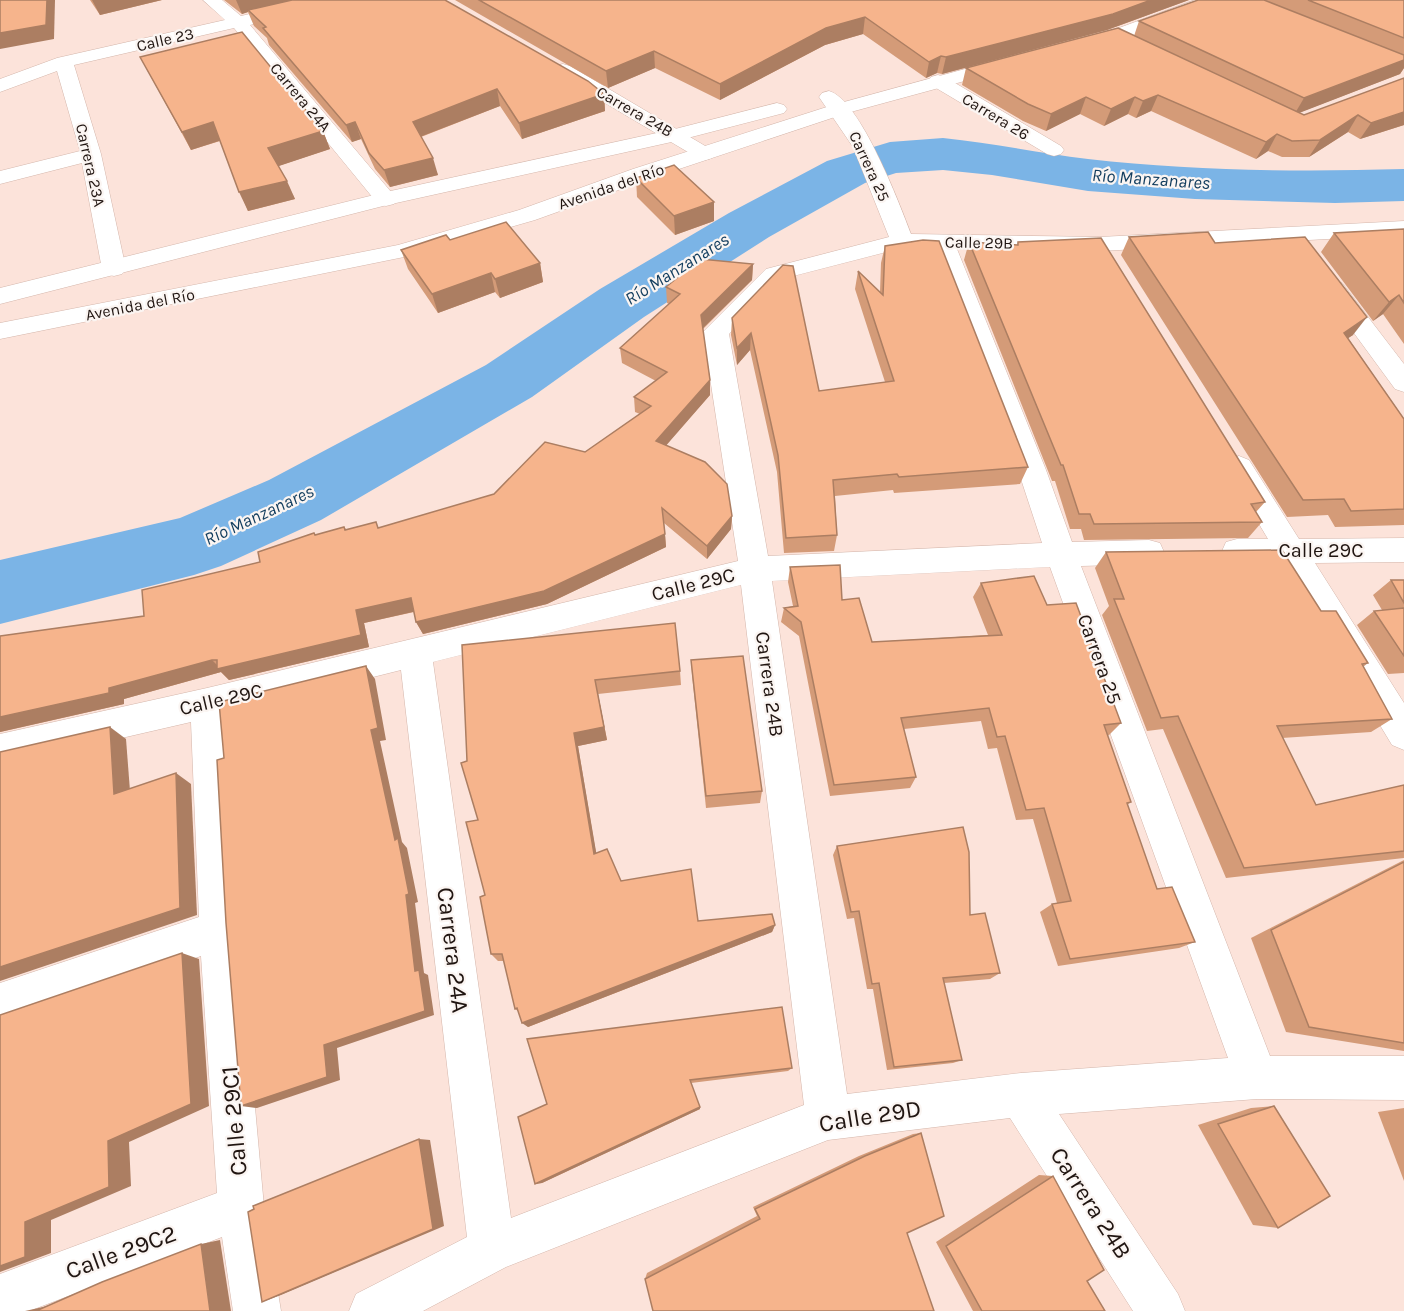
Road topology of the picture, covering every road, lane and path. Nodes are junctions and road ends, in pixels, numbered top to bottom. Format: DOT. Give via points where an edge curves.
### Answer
graph roads {
  1 [pos="212,0"];
  2 [pos="333,0"];
  3 [pos="1211,0"];
  4 [pos="238,22"];
  5 [pos="1114,36"];
  6 [pos="1009,44"];
  7 [pos="1135,46"];
  8 [pos="1059,50"];
  9 [pos="544,59"];
  10 [pos="1026,59"];
  11 [pos="64,62"];
  12 [pos="938,81"];
  13 [pos="0,86"];
  14 [pos="834,103"];
  15 [pos="676,135"];
  16 [pos="1053,150"];
  17 [pos="91,154"];
  18 [pos="705,154"];
  19 [pos="0,178"];
  20 [pos="386,199"];
  21 [pos="1404,228"];
  22 [pos="902,241"];
  23 [pos="942,241"];
  24 [pos="1100,244"];
  25 [pos="1306,253"];
  26 [pos="114,269"];
  27 [pos="774,274"];
  28 [pos="1119,274"];
  29 [pos="0,296"];
  30 [pos="0,331"];
  31 [pos="1404,383"];
  32 [pos="1223,442"];
  33 [pos="1290,550"];
  34 [pos="1404,550"];
  35 [pos="1176,552"];
  36 [pos="1210,552"];
  37 [pos="1061,554"];
  38 [pos="755,569"];
  39 [pos="415,652"];
  40 [pos="207,703"];
  41 [pos="1404,734"];
  42 [pos="0,750"];
  43 [pos="219,930"];
  44 [pos="0,1004"];
  45 [pos="1257,1077"];
  46 [pos="1404,1078"];
  47 [pos="1022,1095"];
  48 [pos="828,1118"];
  49 [pos="241,1207"];
  50 [pos="492,1249"];
  51 [pos="0,1298"];
  52 [pos="257,1311"];
  53 [pos="373,1311"];
  54 [pos="1161,1311"];
  1 -- 4 [label="street, Carrera 24A"];
  2 -- 4 [label="street, Calle 23"];
  3 -- 5 [label="street"];
  4 -- 11 [label="street, Calle 23"];
  4 -- 20 [label="street, Carrera 24A"];
  5 -- 7 [label="street"];
  5 -- 8 [label="street"];
  6 -- 14 [label="street, Avenida del Río"];
  9 -- 15 [label="street, Carrera 24B"];
  10 -- 12 [label="street, Avenida del Río"];
  11 -- 13 [label="street, Calle 23"];
  11 -- 17 [label="street, Carrera 23A"];
  12 -- 14 [label="street, Avenida del Río"];
  12 -- 16 [label="street, Carrera 26"];
  14 -- 15 [label="street, Avenida del Río"];
  14 -- 18 [label="street, Avenida del Río"];
  14 -- 22 [label="street, Carrera 25" via="861,140"];
  15 -- 18 [label="street, Carrera 24B"];
  15 -- 20 [label="street, Avenida del Río"];
  17 -- 19 [label="street"];
  17 -- 26 [label="street, Carrera 23A"];
  18 -- 30 [label="street, Avenida del Río" via="527,215 401,251"];
  20 -- 26 [label="street, Avenida del Río"];
  21 -- 25 [label="street, Calle 29B"];
  22 -- 23 [label="street, Calle 29B"];
  22 -- 27 [label="street, Calle 29B"];
  23 -- 24 [label="street, Calle 29B"];
  23 -- 37 [label="street, Carrera 25"];
  24 -- 25 [label="street, Calle 29B"];
  24 -- 28 [label="street"];
  25 -- 31 [label="street"];
  26 -- 29 [label="street, Avenida del Río"];
  27 -- 38 [label="street, Carrera 24B" via="716,332"];
  32 -- 33 [label="street"];
  33 -- 34 [label="street, Calle 29C"];
  33 -- 36 [label="street, Calle 29C"];
  33 -- 41 [label="street"];
  35 -- 37 [label="street, Calle 29C"];
  37 -- 38 [label="street, Calle 29C"];
  37 -- 45 [label="street, Carrera 25"];
  38 -- 39 [label="street, Calle 29C"];
  38 -- 48 [label="street, Carrera 24B"];
  39 -- 40 [label="street, Calle 29C"];
  39 -- 50 [label="street, Carrera 24A"];
  40 -- 42 [label="street, Calle 29C"];
  40 -- 43 [label="street, Calle 29C1"];
  43 -- 44 [label="street"];
  43 -- 49 [label="street, Calle 29C1"];
  45 -- 46 [label="street, Calle 29D"];
  45 -- 47 [label="street, Calle 29D"];
  47 -- 48 [label="street, Calle 29D"];
  47 -- 54 [label="street, Carrera 24B"];
  48 -- 50 [label="street, Calle 29D"];
  49 -- 51 [label="street, Calle 29C2"];
  49 -- 52 [label="street, Calle 29C1"];
  50 -- 53 [label="street, Calle 29D"];
}
